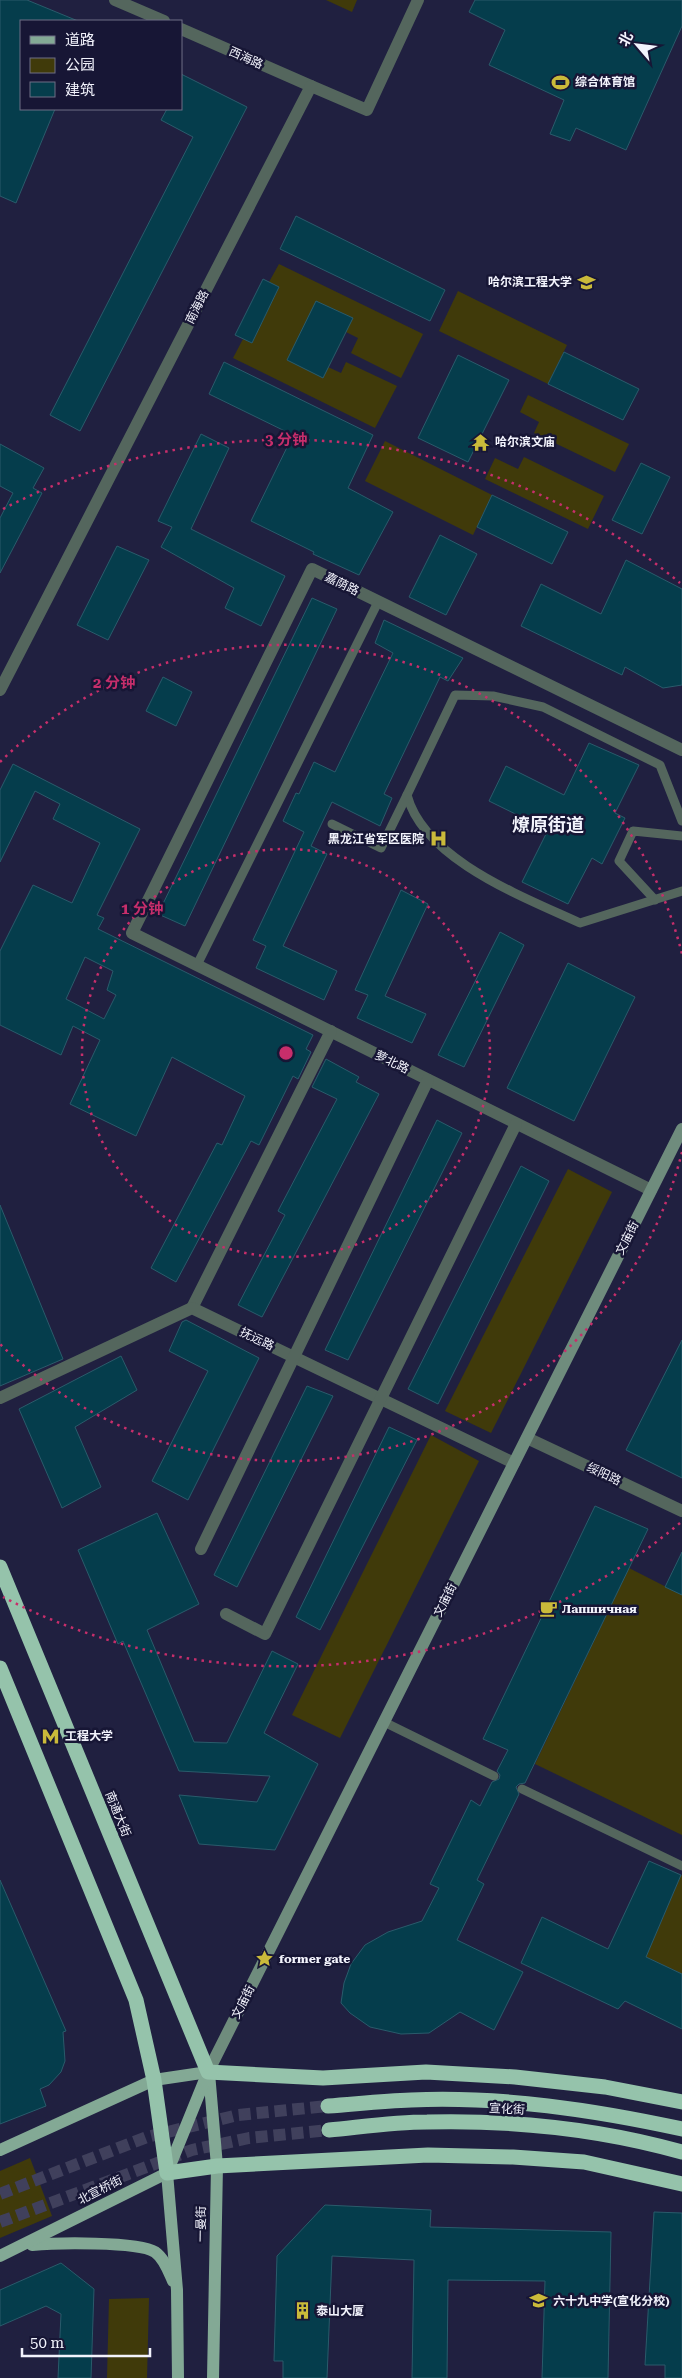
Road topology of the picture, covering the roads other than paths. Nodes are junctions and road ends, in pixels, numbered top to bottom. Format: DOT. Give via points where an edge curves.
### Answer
graph roads {
  1 [pos="116,0"];
  2 [pos="418,0"];
  3 [pos="162,20"];
  4 [pos="182,29"];
  5 [pos="312,86"];
  6 [pos="378,602"];
  7 [pos="0,690"];
  8 [pos="682,750"];
  9 [pos="407,795"];
  10 [pos="682,821"];
  11 [pos="332,824"];
  12 [pos="682,836"];
  13 [pos="682,892"];
  14 [pos="655,900"];
  15 [pos="132,933"];
  16 [pos="198,965"];
  17 [pos="331,1032"];
  18 [pos="428,1080"];
  19 [pos="516,1124"];
  20 [pos="682,1129"];
  21 [pos="651,1190"];
  22 [pos="192,1308"];
  23 [pos="293,1357"];
  24 [pos="0,1398"];
  25 [pos="380,1399"];
  26 [pos="527,1438"];
  27 [pos="514,1464"];
  28 [pos="682,1511"];
  29 [pos="201,1549"];
  30 [pos="0,1567"];
  31 [pos="226,1614"];
  32 [pos="0,1668"];
  33 [pos="384,1722"];
  34 [pos="494,1776"];
  35 [pos="522,1789"];
  36 [pos="682,1866"];
  37 [pos="208,2072"];
  38 [pos="154,2080"];
  39 [pos="682,2102"];
  40 [pos="328,2106"];
  41 [pos="682,2129"];
  42 [pos="329,2130"];
  43 [pos="0,2150"];
  44 [pos="682,2152"];
  45 [pos="217,2166"];
  46 [pos="167,2173"];
  47 [pos="682,2184"];
  48 [pos="24,2246"];
  49 [pos="0,2256"];
  50 [pos="177,2290"];
  51 [pos="178,2378"];
  52 [pos="213,2378"];
  1 -- 3 [label="street"];
  2 -- 5 [label="street" via="367,110"];
  4 -- 5 [label="street, 西海路"];
  5 -- 7 [label="street, 南海路"];
  6 -- 8 [label="street, 嘉荫路"];
  6 -- 15 [label="street, 嘉荫路" via="312,569"];
  6 -- 16 [label="lane"];
  9 -- 10 [label="lane" via="455,695 493,696 543,707 660,765"];
  9 -- 11 [label="lane" via="381,848"];
  9 -- 14 [label="lane" via="411,812 446,850 493,883 580,923"];
  12 -- 14 [label="lane" via="633,831 619,861"];
  13 -- 14 [label="lane"];
  15 -- 16 [label="street, 萝北路"];
  16 -- 17 [label="street, 萝北路"];
  17 -- 18 [label="street, 萝北路"];
  17 -- 22 [label="street"];
  18 -- 19 [label="street, 萝北路"];
  18 -- 23 [label="street"];
  19 -- 21 [label="street, 萝北路"];
  19 -- 25 [label="street"];
  20 -- 21 [label="main road, 文庙街"];
  21 -- 26 [label="main road, 文庙街"];
  22 -- 23 [label="street, 抚远路"];
  22 -- 24 [label="street"];
  23 -- 25 [label="street, 抚远路"];
  23 -- 29 [label="street"];
  25 -- 27 [label="street, 抚远路"];
  25 -- 31 [label="street" via="265,1634"];
  26 -- 27 [label="main road, 文庙街"];
  26 -- 28 [label="street, 绥阳路"];
  27 -- 33 [label="main road, 文庙街"];
  30 -- 37 [label="highway, 南通大街"];
  32 -- 38 [label="highway" via="136,2000"];
  33 -- 34 [label="lane"];
  33 -- 37 [label="main road, 文庙街"];
  35 -- 36 [label="lane"];
  37 -- 38 [label="main road"];
  37 -- 39 [label="highway" via="323,2078 426,2072 515,2077 605,2087"];
  37 -- 45 [label="main road, 一曼街"];
  37 -- 46 [label="main road"];
  38 -- 43 [label="main road"];
  38 -- 46 [label="highway"];
  40 -- 41 [label="highway" via="412,2100 475,2101 582,2110"];
  42 -- 44 [label="highway, 宣化街" via="426,2122 513,2124 585,2131"];
  45 -- 46 [label="highway, 北宣桥街"];
  45 -- 47 [label="highway, 北宣桥街" via="428,2155 513,2157 584,2162"];
  45 -- 52 [label="main road, 一曼街"];
  46 -- 48 [label="main road, 北宣桥街"];
  46 -- 50 [label="main road"];
  48 -- 49 [label="main road, 北宣桥街"];
  48 -- 50 [label="main road" via="65,2242 142,2247 156,2252"];
  50 -- 51 [label="main road"];
}
